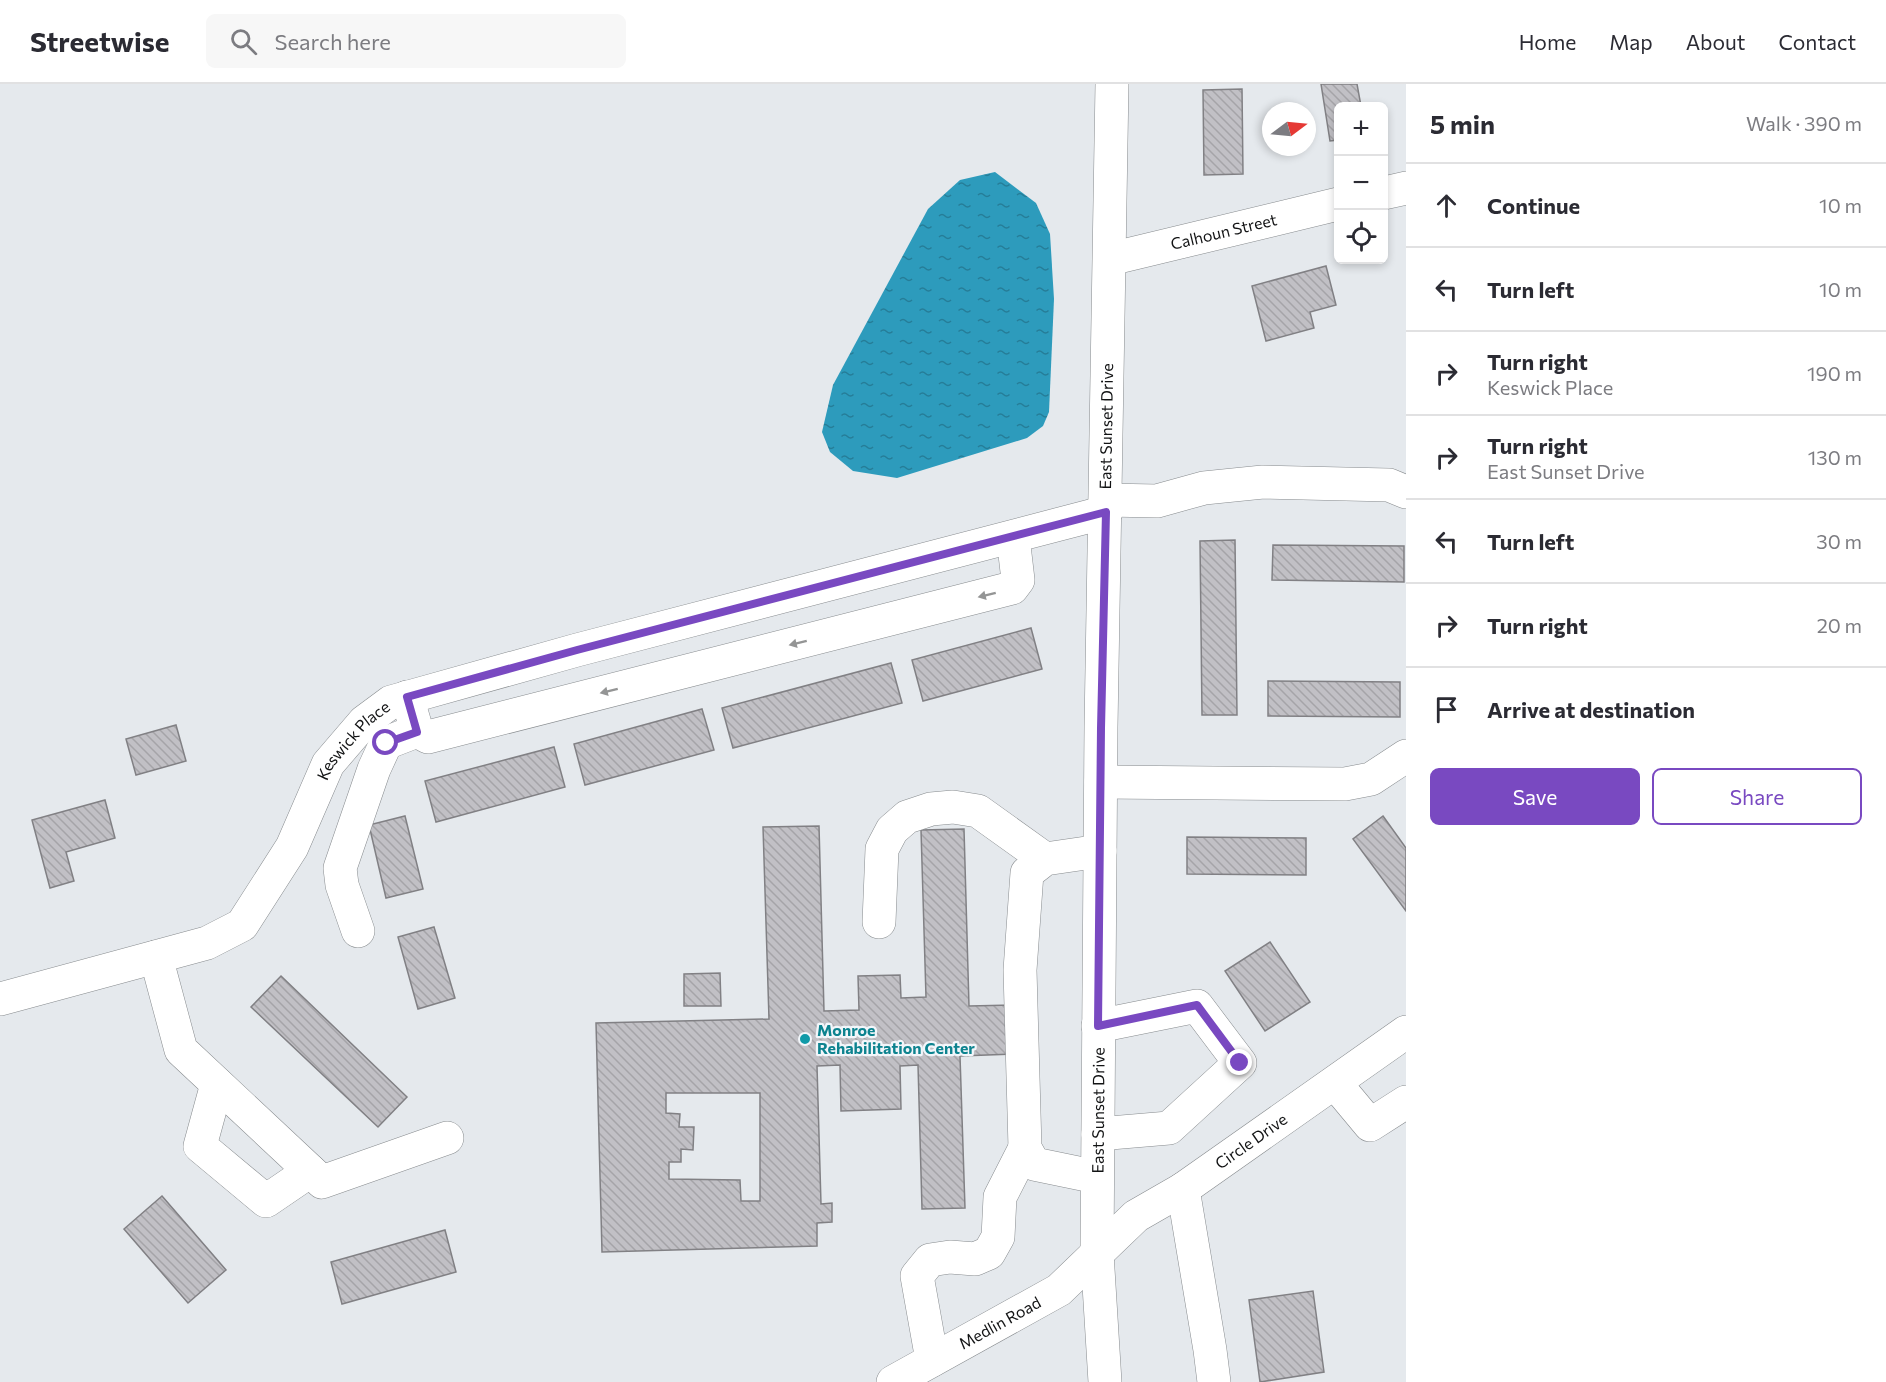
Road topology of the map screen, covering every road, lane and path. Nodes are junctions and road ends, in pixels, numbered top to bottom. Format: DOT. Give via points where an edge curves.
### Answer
graph roads {
  1 [pos="1112,84"];
  2 [pos="1406,188"];
  3 [pos="1388,192"];
  4 [pos="1334,205"];
  5 [pos="1110,259"];
  6 [pos="1406,492"];
  7 [pos="1106,506"];
  8 [pos="1012,537"];
  9 [pos="688,621"];
  10 [pos="538,660"];
  11 [pos="701,668"];
  12 [pos="407,697"];
  13 [pos="551,706"];
  14 [pos="417,732"];
  15 [pos="1406,756"];
  16 [pos="1101,783"];
  17 [pos="1100,851"];
  18 [pos="1045,859"];
  19 [pos="879,922"];
  20 [pos="358,931"];
  21 [pos="156,957"];
  22 [pos="0,999"];
  23 [pos="1098,1026"];
  24 [pos="1406,1032"];
  25 [pos="1335,1083"];
  26 [pos="217,1084"];
  27 [pos="1406,1102"];
  28 [pos="1098,1134"];
  29 [pos="447,1138"];
  30 [pos="1025,1148"];
  31 [pos="310,1171"];
  32 [pos="1097,1178"];
  33 [pos="1183,1189"];
  34 [pos="1097,1253"];
  35 [pos="932,1360"];
  36 [pos="893,1382"];
  37 [pos="1105,1382"];
  38 [pos="1214,1382"];
  1 -- 5 [label="street, East Sunset Drive"];
  2 -- 3 [label="street"];
  4 -- 5 [label="street, Calhoun Street"];
  5 -- 7 [label="street, East Sunset Drive"];
  6 -- 7 [label="street, Keswick Place" via="1389,485 1263,482"];
  7 -- 8 [label="street, Keswick Place"];
  7 -- 16 [label="street, East Sunset Drive"];
  8 -- 9 [label="street, Keswick Place"];
  8 -- 11 [label="street, one-way" via="1018,580 1012,588"];
  9 -- 10 [label="street, Keswick Place"];
  9 -- 11 [label="street"];
  10 -- 12 [label="street, Keswick Place"];
  10 -- 13 [label="street"];
  11 -- 13 [label="street, one-way"];
  12 -- 14 [label="street"];
  12 -- 21 [label="street, Keswick Place" via="391,702 364,722 328,764 292,848 242,925 207,943"];
  13 -- 14 [label="street" via="428,737"];
  14 -- 20 [label="street" via="386,743 340,868"];
  15 -- 16 [label="street" via="1371,779 1345,784"];
  16 -- 17 [label="street, East Sunset Drive"];
  17 -- 18 [label="street"];
  17 -- 23 [label="street, East Sunset Drive"];
  18 -- 19 [label="street" via="978,811 953,807 907,817 892,830 882,849"];
  18 -- 30 [label="street" via="1027,873 1020,970"];
  21 -- 22 [label="street, Keswick Place"];
  21 -- 26 [label="street" via="181,1050"];
  23 -- 28 [label="street, East Sunset Drive"];
  23 -- 28 [label="street" via="1197,1005 1240,1063 1169,1128"];
  24 -- 25 [label="street, Circle Drive"];
  25 -- 27 [label="street" via="1370,1125"];
  25 -- 33 [label="street, Circle Drive"];
  26 -- 31 [label="street"];
  26 -- 31 [label="street" via="200,1146 266,1201"];
  28 -- 32 [label="street, East Sunset Drive"];
  29 -- 31 [label="street" via="322,1182"];
  30 -- 32 [label="street" via="1034,1164"];
  30 -- 35 [label="street" via="1000,1197 998,1237 989,1253 975,1259 930,1260 917,1276"];
  32 -- 34 [label="street, East Sunset Drive"];
  33 -- 34 [label="street, Circle Drive" via="1136,1216"];
  33 -- 38 [label="street"];
  34 -- 35 [label="street, Medlin Road" via="1059,1290"];
  34 -- 37 [label="street, East Sunset Drive"];
  35 -- 36 [label="street, Medlin Road"];
}
